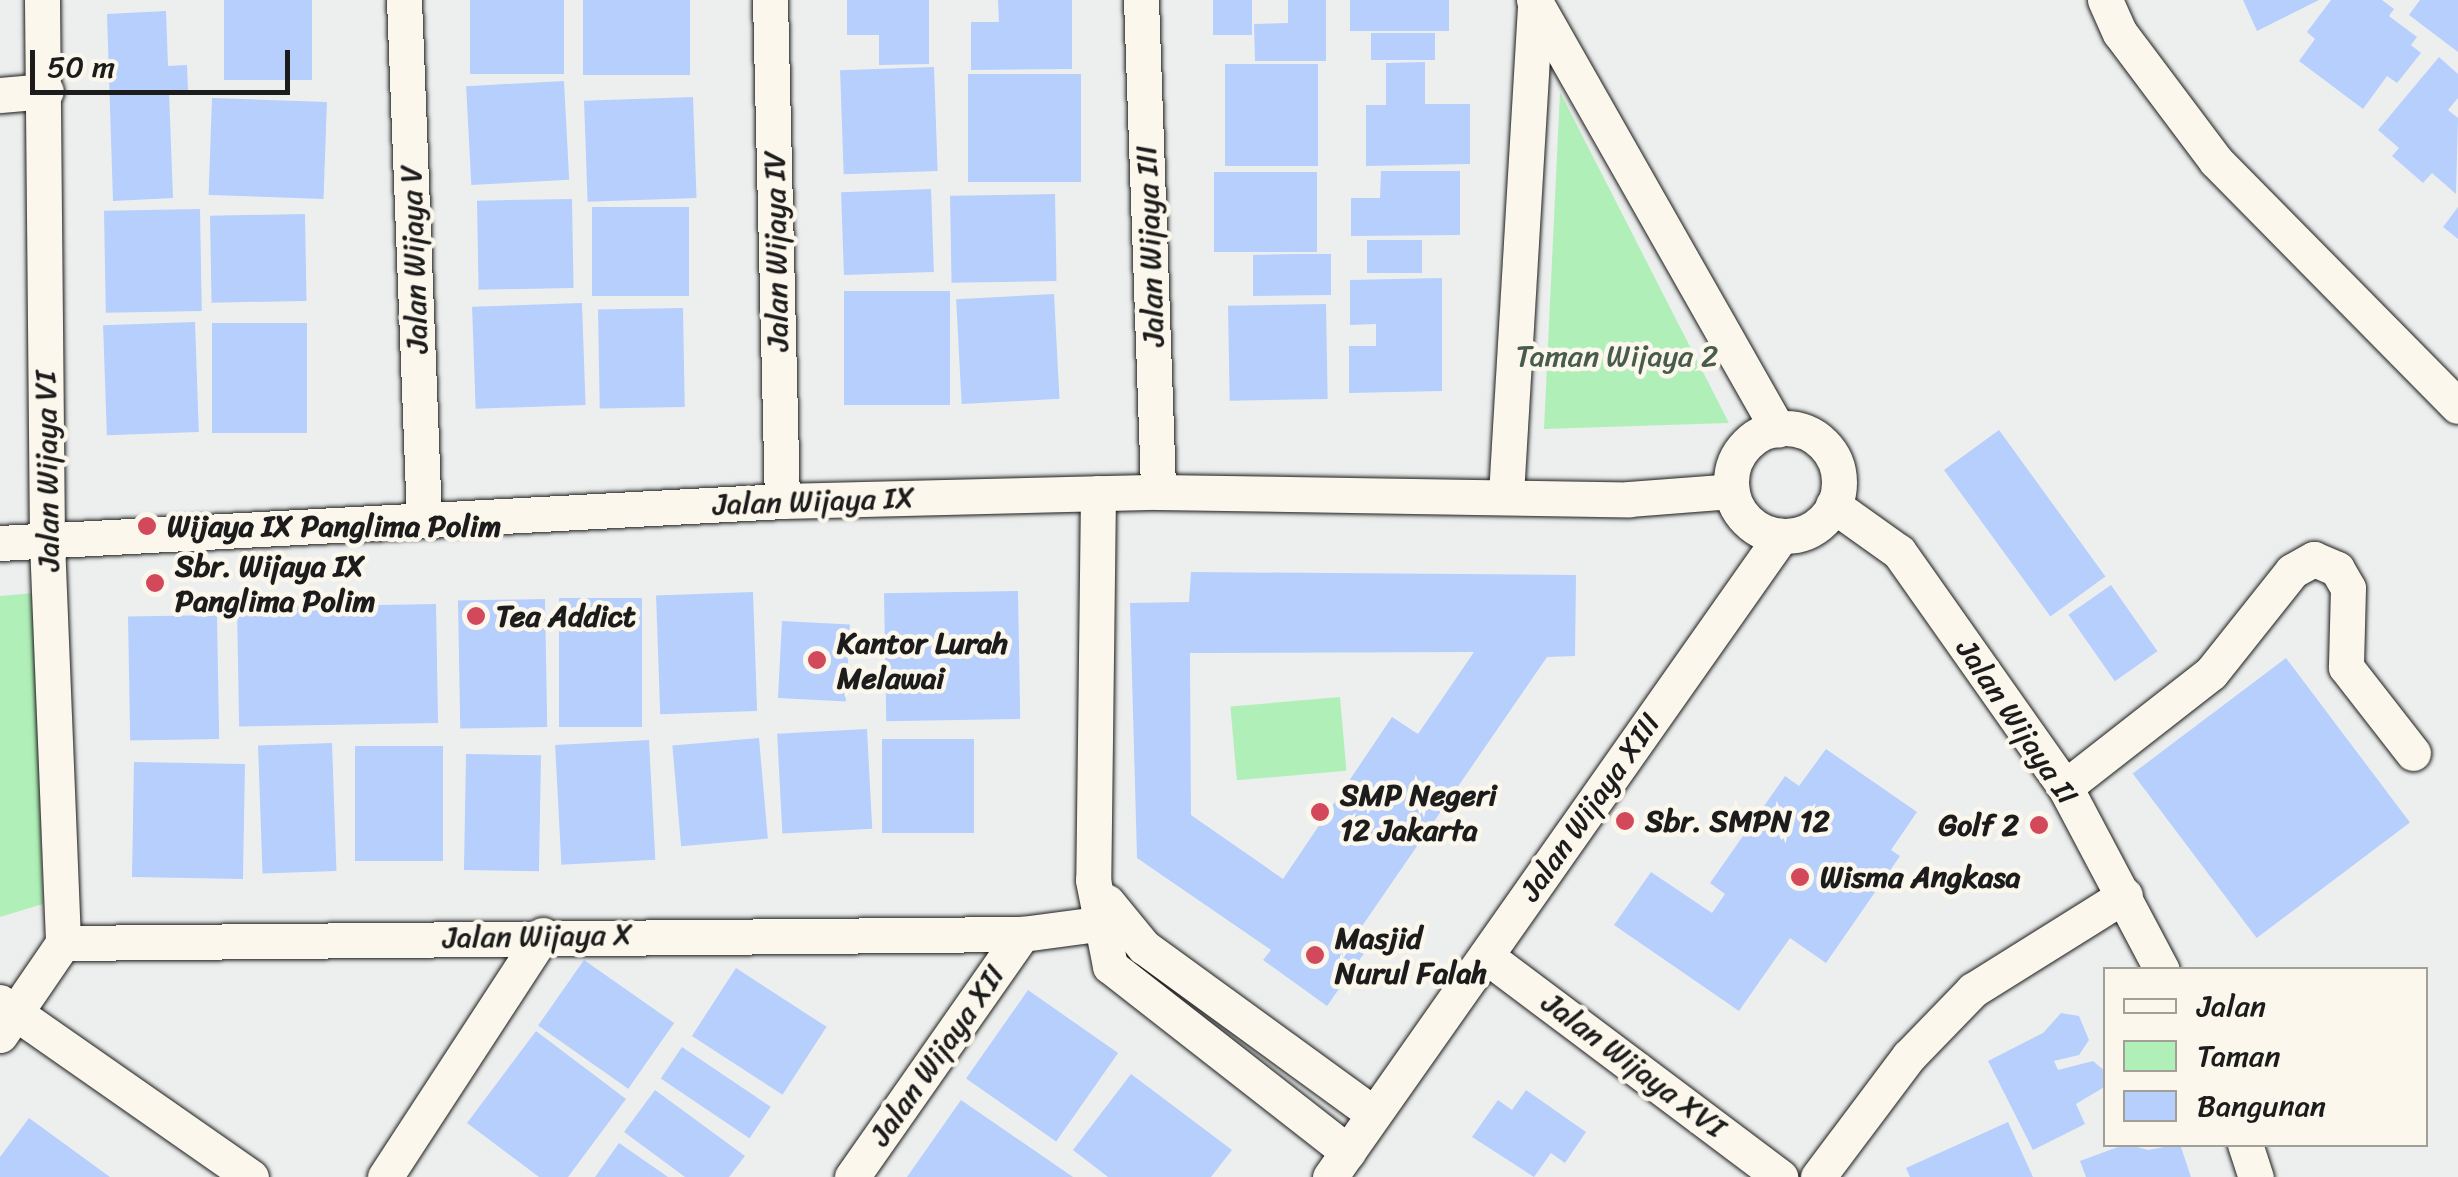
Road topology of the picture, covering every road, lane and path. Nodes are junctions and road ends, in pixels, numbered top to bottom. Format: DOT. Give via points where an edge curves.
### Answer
graph roads {
  1 [pos="42,0"];
  2 [pos="404,0"];
  3 [pos="770,0"];
  4 [pos="1141,0"];
  5 [pos="2105,0"];
  6 [pos="1535,4"];
  7 [pos="46,91"];
  8 [pos="0,95"];
  9 [pos="2458,406"];
  10 [pos="1778,429"];
  11 [pos="1732,491"];
  12 [pos="1158,492"];
  13 [pos="1098,493"];
  14 [pos="1506,495"];
  15 [pos="1628,499"];
  16 [pos="782,502"];
  17 [pos="1833,505"];
  18 [pos="424,518"];
  19 [pos="1771,533"];
  20 [pos="48,542"];
  21 [pos="0,543"];
  22 [pos="2413,753"];
  23 [pos="2065,787"];
  24 [pos="2124,895"];
  25 [pos="1108,924"];
  26 [pos="1022,934"];
  27 [pos="543,935"];
  28 [pos="63,943"];
  29 [pos="1486,956"];
  30 [pos="2160,967"];
  31 [pos="5,1017"];
  32 [pos="1374,1114"];
  33 [pos="2246,1147"];
  34 [pos="1339,1164"];
  35 [pos="251,1177"];
  36 [pos="384,1177"];
  37 [pos="852,1177"];
  38 [pos="1780,1177"];
  39 [pos="1818,1177"];
  40 [pos="2256,1177"];
  1 -- 7 [label="street, Jalan Wijaya VI"];
  2 -- 18 [label="street, Jalan Wijaya V"];
  3 -- 16 [label="street, Jalan Wijaya IV"];
  4 -- 12 [label="street, Jalan Wijaya III"];
  5 -- 9 [label="street" via="2120,33 2216,160"];
  6 -- 10 [label="street"];
  6 -- 14 [label="street"];
  7 -- 8 [label="street"];
  7 -- 20 [label="street, Jalan Wijaya VI"];
  10 -- 11 [label="street" via="1742,450"];
  10 -- 17 [label="street" via="1808,433 1830,454 1838,482"];
  11 -- 15 [label="street, Jalan Wijaya IX"];
  11 -- 19 [label="street" via="1745,519"];
  12 -- 13 [label="street, Jalan Wijaya IX"];
  12 -- 14 [label="street, Jalan Wijaya IX"];
  13 -- 16 [label="street, Jalan Wijaya IX"];
  13 -- 25 [label="street" via="1093,880"];
  14 -- 15 [label="street, Jalan Wijaya IX"];
  15 -- 19 [label="street, Jalan Wijaya IX"];
  16 -- 18 [label="street, Jalan Wijaya IX"];
  17 -- 19 [label="street" via="1812,528"];
  17 -- 23 [label="street, Jalan Wijaya II" via="1899,552"];
  18 -- 20 [label="street, Jalan Wijaya IX"];
  19 -- 29 [label="street, Jalan Wijaya XIII"];
  20 -- 21 [label="street, Jalan Wijaya IX"];
  20 -- 28 [label="street, Jalan Wijaya VI"];
  22 -- 23 [label="street" via="2346,667 2348,588 2337,569 2314,559 2292,571 2210,673"];
  23 -- 24 [label="street, Jalan Wijaya II"];
  24 -- 30 [label="street, Jalan Wijaya II"];
  24 -- 39 [label="street" via="1973,990 1909,1056"];
  25 -- 26 [label="street, Jalan Wijaya X"];
  25 -- 32 [label="street"];
  25 -- 34 [label="street" via="1110,966 1123,982"];
  26 -- 27 [label="street, Jalan Wijaya X"];
  26 -- 37 [label="street, Jalan Wijaya XII"];
  27 -- 28 [label="street, Jalan Wijaya X"];
  27 -- 36 [label="street"];
  28 -- 31 [label="street"];
  29 -- 32 [label="street, Jalan Wijaya XIII"];
  29 -- 38 [label="street, Jalan Wijaya XVI"];
  31 -- 35 [label="street"];
  32 -- 34 [label="street, Jalan Wijaya XIII"];
  33 -- 40 [label="street"];
}
